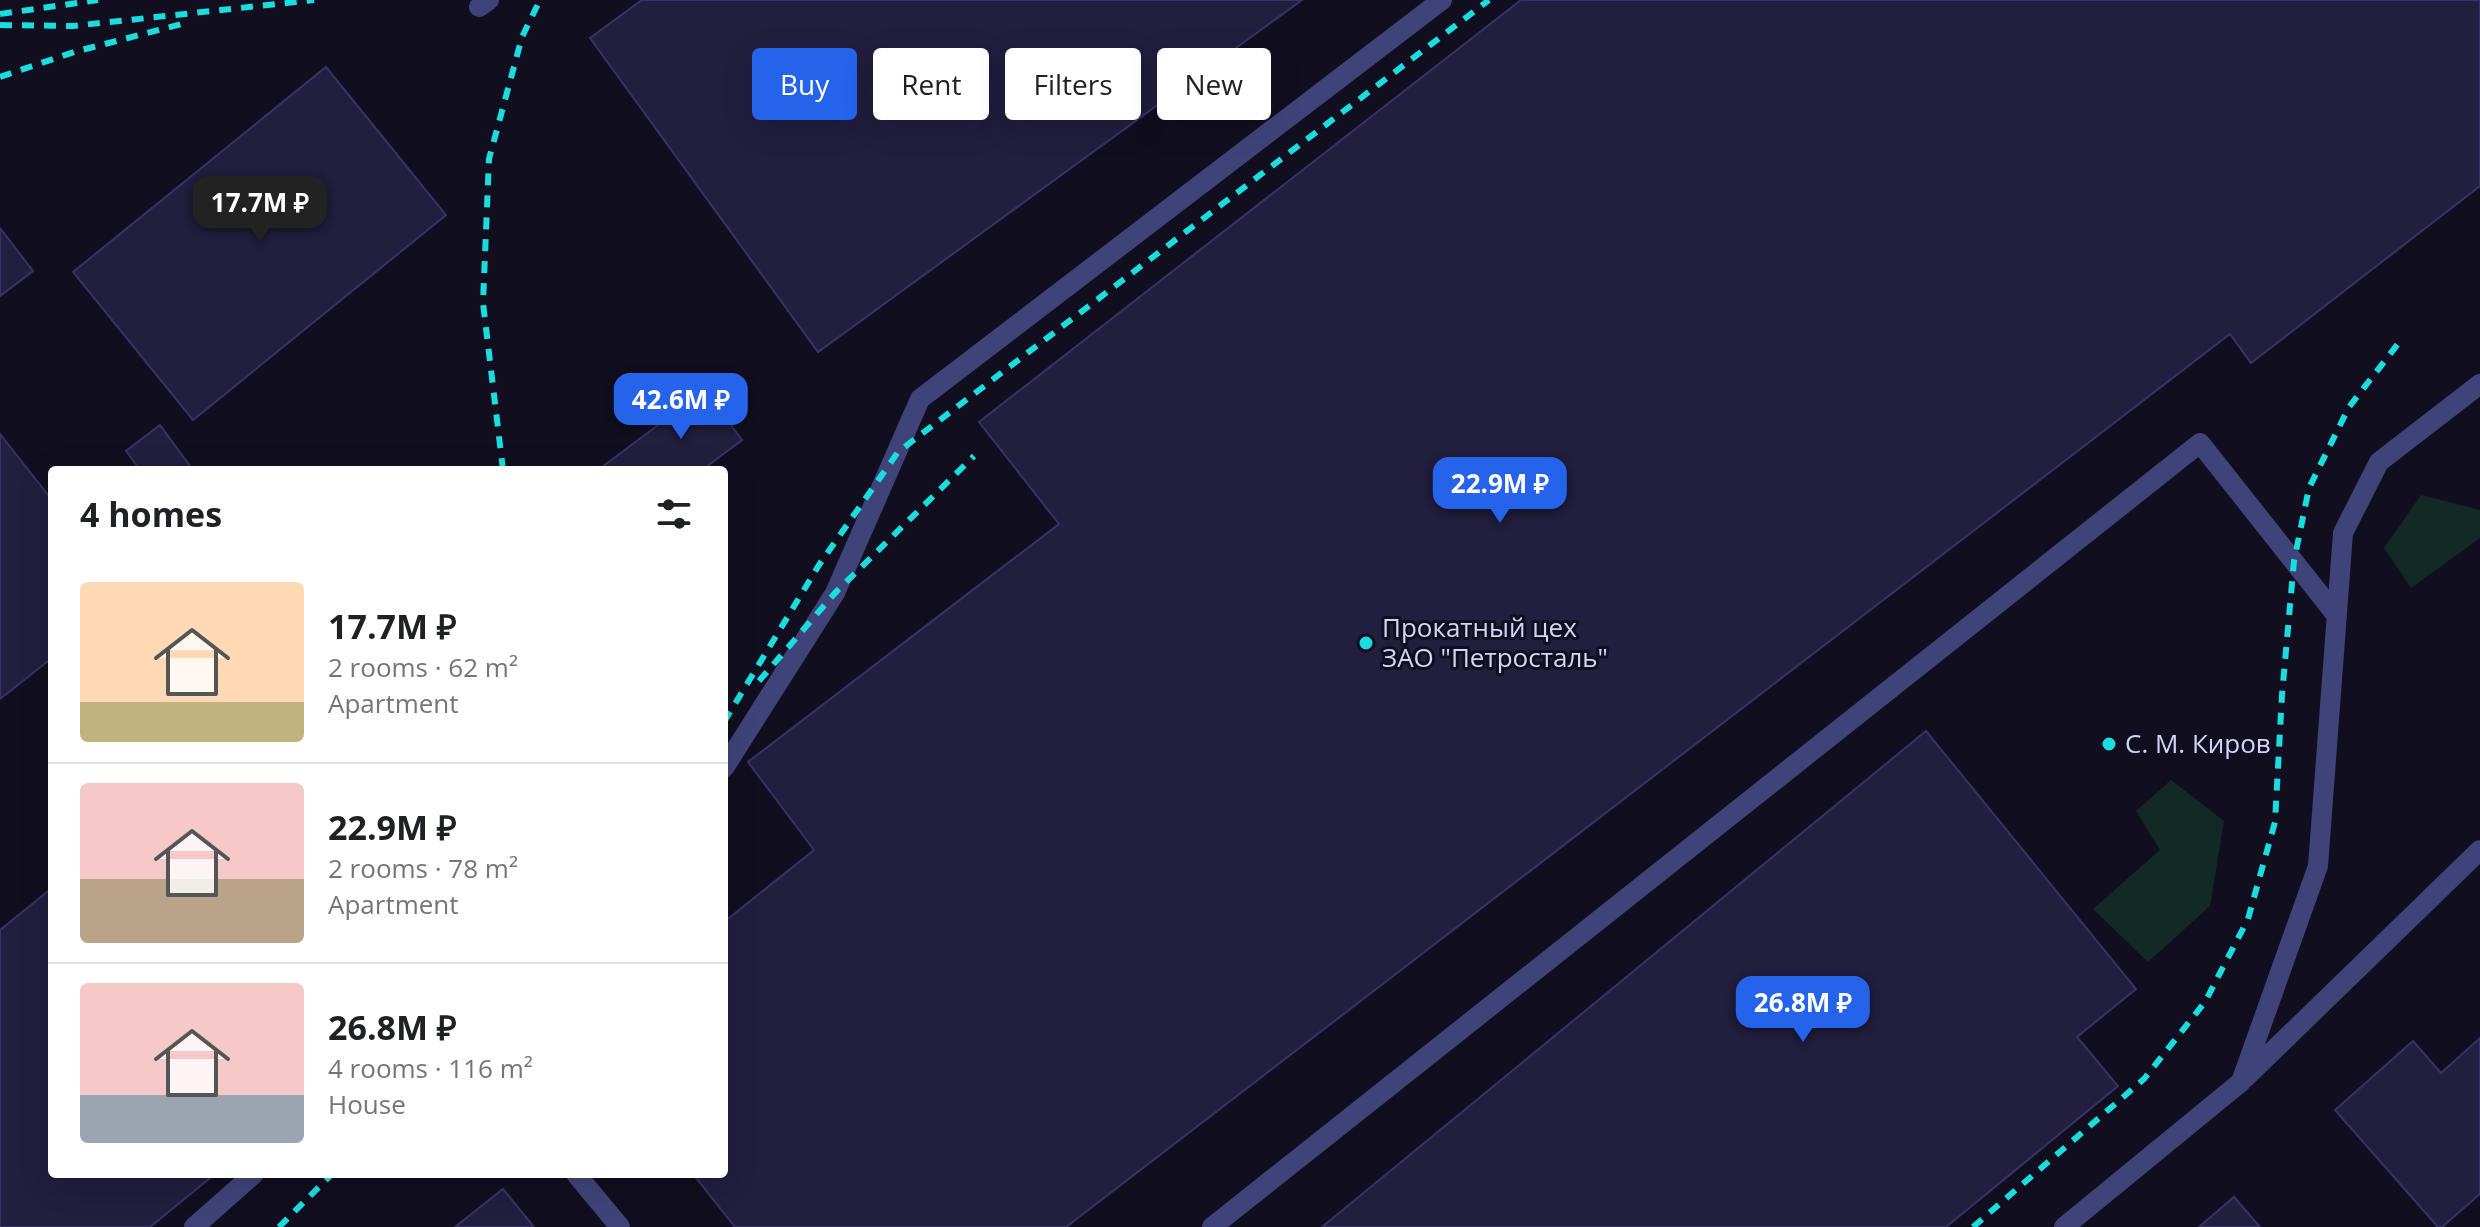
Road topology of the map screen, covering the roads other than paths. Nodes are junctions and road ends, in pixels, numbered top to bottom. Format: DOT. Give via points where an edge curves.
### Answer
graph roads {
  1 [pos="1442,0"];
  2 [pos="2480,384"];
  3 [pos="2337,616"];
  4 [pos="728,762"];
  5 [pos="2480,850"];
  6 [pos="2241,1082"];
  7 [pos="249,1178"];
  8 [pos="579,1178"];
  9 [pos="194,1227"];
  10 [pos="620,1227"];
  11 [pos="1212,1227"];
  12 [pos="2064,1227"];
  1 -- 4 [label="lane" via="920,399 835,593"];
  2 -- 3 [label="lane" via="2379,462 2343,533"];
  3 -- 6 [label="lane" via="2318,866"];
  3 -- 11 [label="lane" via="2200,443"];
  5 -- 6 [label="lane"];
  6 -- 12 [label="lane"];
  7 -- 9 [label="lane"];
  8 -- 10 [label="lane"];
}
